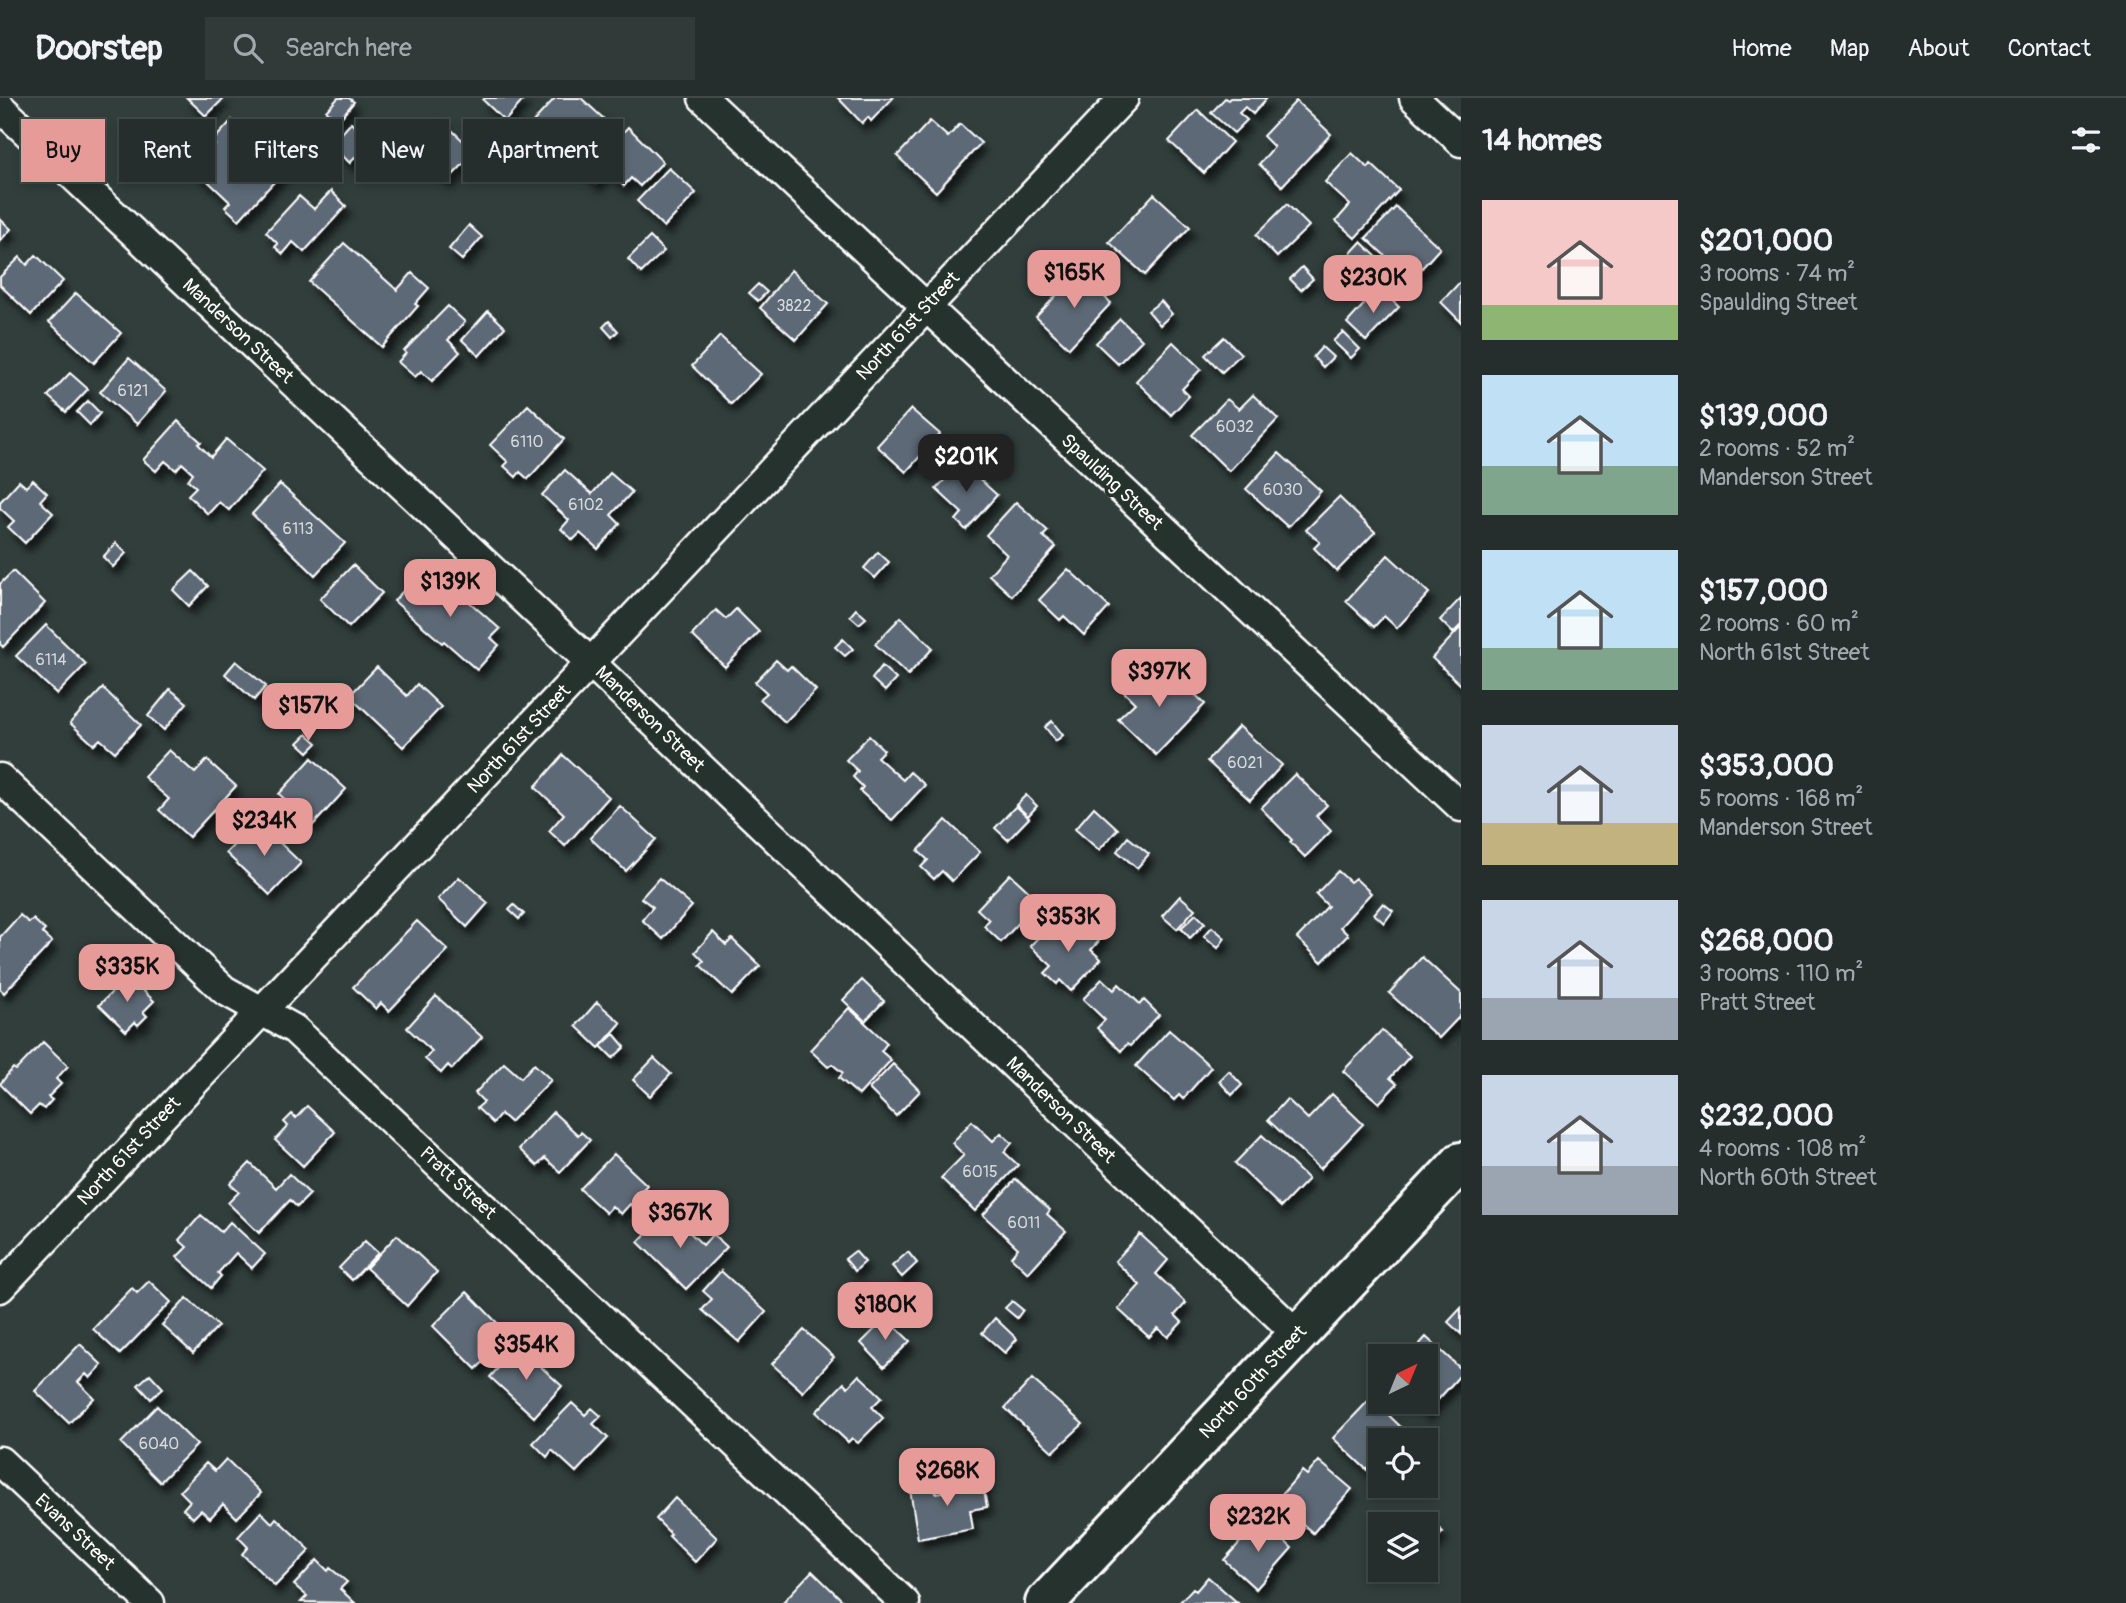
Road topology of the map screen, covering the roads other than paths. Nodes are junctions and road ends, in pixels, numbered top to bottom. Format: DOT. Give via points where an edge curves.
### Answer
graph roads {
  1 [pos="703,98"];
  2 [pos="1124,98"];
  3 [pos="1414,98"];
  4 [pos="0,107"];
  5 [pos="1461,142"];
  6 [pos="925,307"];
  7 [pos="591,663"];
  8 [pos="0,778"];
  9 [pos="1461,807"];
  10 [pos="261,1011"];
  11 [pos="1461,1162"];
  12 [pos="0,1288"];
  13 [pos="1298,1335"];
  14 [pos="0,1461"];
  15 [pos="149,1603"];
  16 [pos="905,1603"];
  17 [pos="1045,1603"];
  1 -- 6 [label="street, Spaulding Street"];
  2 -- 6 [label="street, North 61st Street"];
  3 -- 5 [label="street"];
  4 -- 7 [label="street, Manderson Street"];
  6 -- 7 [label="street, North 61st Street"];
  6 -- 9 [label="street, Spaulding Street"];
  7 -- 10 [label="street, North 61st Street"];
  7 -- 13 [label="street, Manderson Street"];
  8 -- 10 [label="street, Pratt Street" via="224,990"];
  10 -- 12 [label="street, North 61st Street"];
  10 -- 16 [label="street, Pratt Street" via="294,1029"];
  11 -- 13 [label="main road, North 60th Street"];
  13 -- 17 [label="main road, North 60th Street"];
  14 -- 15 [label="street, Evans Street"];
}
